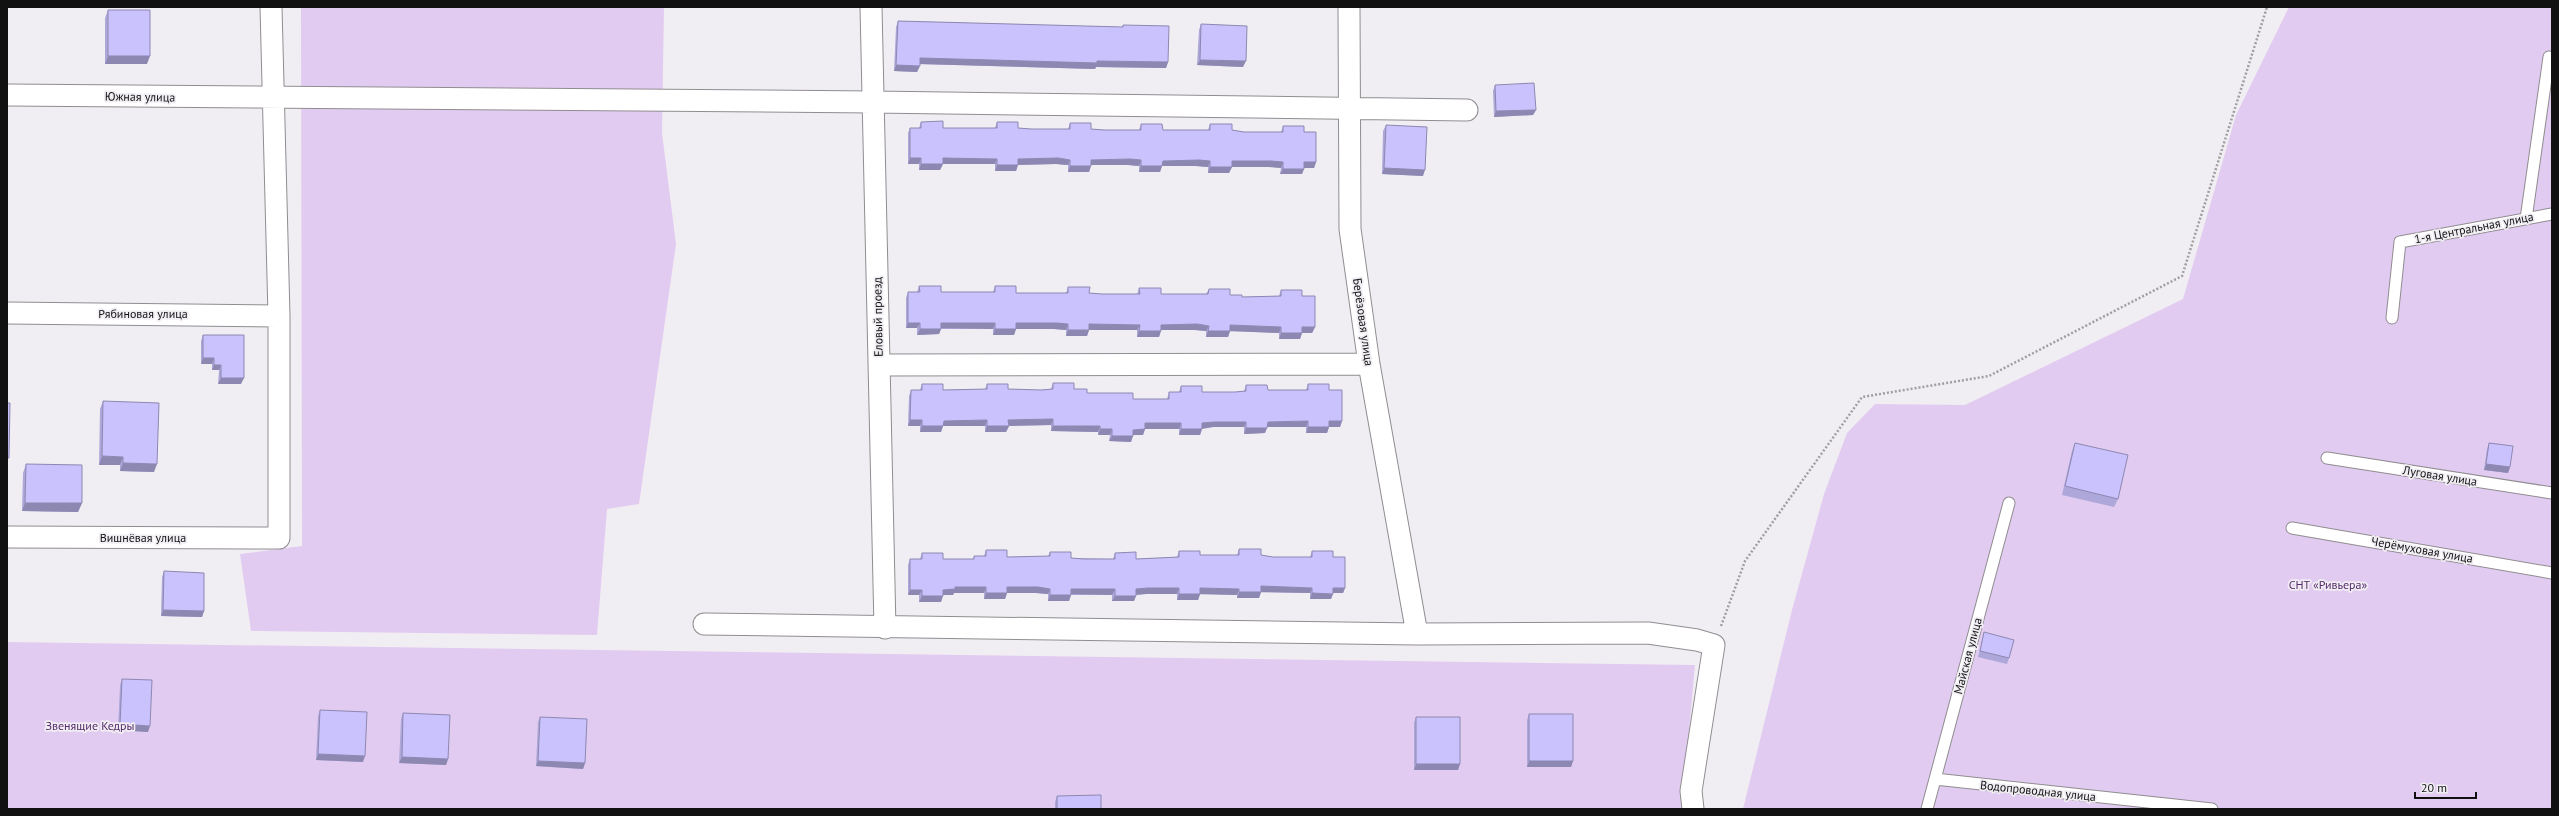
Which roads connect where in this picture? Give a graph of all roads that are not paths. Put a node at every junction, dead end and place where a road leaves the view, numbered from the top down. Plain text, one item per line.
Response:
1 (271, 7) edge
2 (871, 7) edge
3 (1349, 7) edge
4 (2549, 57) dead end
5 (7, 95) edge
6 (274, 98) junction
7 (873, 102) junction
8 (1349, 109) junction
9 (1467, 110) dead end
10 (2552, 214) edge
11 (2526, 219) junction
12 (7, 314) edge
13 (279, 316) junction
14 (2392, 318) dead end
15 (1369, 364) junction
16 (879, 365) junction
17 (2327, 458) dead end
18 (2552, 493) edge
19 (2010, 504) dead end
20 (2292, 528) dead end
21 (7, 537) edge
22 (2552, 573) edge
23 (704, 624) dead end
24 (885, 628) junction
25 (1416, 634) junction
26 (1935, 779) junction
27 (1693, 809) edge
28 (1927, 809) edge
29 (2212, 809) edge

1 - 6 street
2 - 7 street, Еловый проезд
3 - 8 street, Берёзовая улица
4 - 11 lane
5 - 6 street, Южная улица
6 - 7 street, Южная улица
6 - 13 street
7 - 8 street, Южная улица
7 - 16 street, Еловый проезд
8 - 9 street, Южная улица
8 - 15 street, Берёзовая улица
10 - 11 lane, 1-я Центральная улица
11 - 14 lane, 1-я Центральная улица
12 - 13 street, Рябиновая улица
13 - 21 street, Вишнёвая улица
15 - 16 street
15 - 25 street, Берёзовая улица
16 - 24 street, Еловый проезд
17 - 18 lane, Луговая улица
19 - 26 lane, Майская улица
20 - 22 lane, Черёмуховая улица
23 - 24 street
24 - 25 street
25 - 27 street
26 - 28 lane, Майская улица
26 - 29 lane, Водопроводная улица

